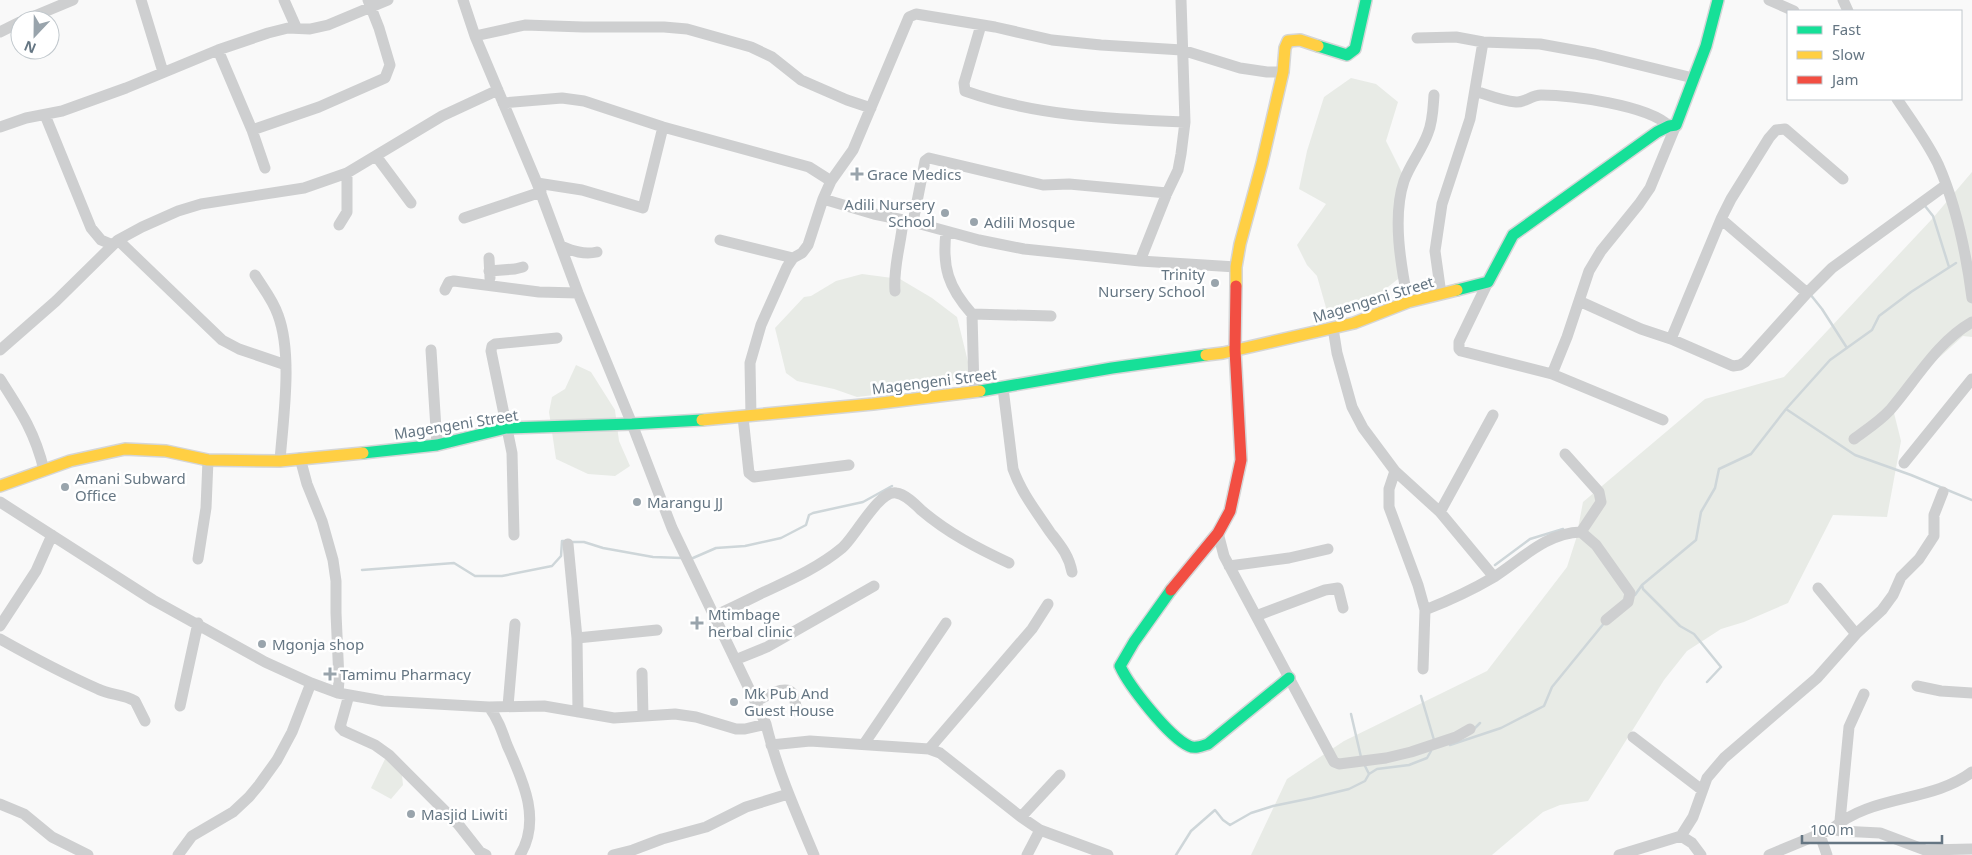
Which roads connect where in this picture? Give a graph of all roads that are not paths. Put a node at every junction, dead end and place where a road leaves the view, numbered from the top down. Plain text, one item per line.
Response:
1 (73, 0) edge
2 (141, 0) edge
3 (284, 0) edge
4 (388, 0) edge
5 (463, 0) edge
6 (1181, 0) edge
7 (1366, 0) edge
8 (1718, 0) edge
9 (1769, 0) edge
10 (370, 4) edge
11 (49, 10) edge
12 (1792, 10) edge
13 (981, 25) junction
14 (296, 27) junction
15 (475, 36) junction
16 (1418, 38) dead end
17 (1483, 42) junction
18 (218, 50) junction
19 (1182, 50) junction
20 (163, 72) junction
21 (1283, 72) junction
22 (1693, 78) junction
23 (498, 90) junction
24 (1475, 91) junction
25 (1434, 95) dead end
26 (1898, 100) edge
27 (503, 103) junction
28 (870, 108) junction
29 (45, 115) junction
30 (1185, 122) junction
31 (1672, 125) junction
32 (0, 127) edge
33 (663, 127) junction
34 (252, 130) junction
35 (376, 156) junction
36 (265, 168) dead end
37 (347, 173) junction
38 (1843, 179) dead end
39 (831, 181) junction
40 (1946, 185) junction
41 (539, 188) junction
42 (1167, 193) junction
43 (823, 199) junction
44 (411, 204) dead end
45 (464, 218) dead end
46 (1720, 219) junction
47 (908, 221) junction
48 (339, 225) dead end
49 (946, 232) junction
50 (720, 240) dead end
51 (115, 243) junction
52 (560, 246) junction
53 (596, 252) dead end
54 (489, 258) dead end
55 (793, 258) junction
56 (1140, 261) junction
57 (523, 267) dead end
58 (1236, 267) junction
59 (489, 271) junction
60 (255, 275) dead end
61 (1488, 282) junction
62 (491, 285) junction
63 (445, 290) dead end
64 (895, 291) dead end
65 (578, 293) junction
66 (1806, 293) junction
67 (1442, 294) junction
68 (1972, 298) edge
69 (1579, 301) junction
70 (1408, 302) junction
71 (972, 314) junction
72 (1050, 316) dead end
73 (1972, 322) edge
74 (1333, 328) junction
75 (557, 338) dead end
76 (1671, 339) junction
77 (0, 350) edge
78 (431, 350) dead end
79 (1235, 350) junction
80 (286, 365) junction
81 (1552, 374) junction
82 (0, 378) edge
83 (1972, 378) edge
84 (1003, 388) junction
85 (974, 390) junction
86 (1493, 415) dead end
87 (747, 417) junction
88 (1663, 420) dead end
89 (632, 424) junction
90 (506, 428) junction
91 (1854, 439) dead end
92 (437, 445) junction
93 (1566, 454) dead end
94 (300, 458) junction
95 (208, 460) junction
96 (280, 461) junction
97 (1904, 463) dead end
98 (849, 466) dead end
99 (44, 470) junction
100 (1395, 471) junction
101 (0, 486) edge
102 (1944, 492) dead end
103 (0, 502) edge
104 (1440, 512) junction
105 (1581, 532) junction
106 (1218, 533) junction
107 (52, 535) junction
108 (514, 535) dead end
109 (568, 544) dead end
110 (1328, 549) dead end
111 (198, 560) dead end
112 (1009, 563) dead end
113 (1229, 566) junction
114 (1072, 572) dead end
115 (1494, 577) junction
116 (874, 586) dead end
117 (1818, 588) dead end
118 (1048, 604) dead end
119 (1343, 608) dead end
120 (1425, 610) junction
121 (714, 616) junction
122 (1256, 616) junction
123 (1606, 620) dead end
124 (198, 623) junction
125 (515, 624) dead end
126 (946, 624) dead end
127 (0, 626) edge
128 (657, 630) dead end
129 (1856, 634) junction
130 (577, 638) junction
131 (0, 639) edge
132 (735, 660) junction
133 (1423, 669) dead end
134 (642, 673) dead end
135 (1288, 678) junction
136 (311, 683) junction
137 (1917, 686) dead end
138 (1972, 693) edge
139 (343, 694) junction
140 (1864, 694) dead end
141 (755, 702) junction
142 (180, 706) dead end
143 (508, 706) junction
144 (489, 707) junction
145 (578, 712) junction
146 (797, 712) dead end
147 (643, 716) junction
148 (145, 720) dead end
149 (766, 724) junction
150 (1470, 729) dead end
151 (1633, 737) dead end
152 (864, 744) junction
153 (771, 745) junction
154 (929, 749) junction
155 (1972, 772) edge
156 (1060, 776) dead end
157 (1702, 790) junction
158 (788, 794) junction
159 (0, 804) edge
160 (1021, 817) junction
161 (1836, 825) junction
162 (1040, 830) junction
163 (1820, 835) junction
164 (1681, 836) junction
165 (1972, 849) edge
166 (1700, 854) edge
167 (88, 855) edge
168 (178, 855) edge
169 (486, 855) edge
170 (520, 855) edge
171 (613, 855) edge
172 (814, 855) edge
173 (1027, 855) edge
174 (1108, 855) edge
175 (1619, 855) edge
176 (1769, 855) edge
177 (1826, 855) edge

1 - 11 street
2 - 20 street
3 - 14 street
4 - 10 street
5 - 15 street
6 - 19 street
7 - 21 street
8 - 22 street
9 - 12 street
10 - 14 street
10 - 34 street
13 - 19 street
13 - 28 street
13 - 30 street
14 - 18 street
15 - 23 street
15 - 28 street
16 - 17 street
17 - 22 street
17 - 24 street
18 - 20 street
18 - 34 street
19 - 21 street
19 - 30 street
20 - 29 street
21 - 58 street
22 - 31 street
23 - 27 street
23 - 35 street
24 - 31 street
24 - 67 street
25 - 70 street
26 - 40 street
27 - 33 street
27 - 41 street
28 - 39 street
29 - 32 street
29 - 51 street
30 - 42 street
31 - 61 street
31 - 69 street
33 - 39 street
33 - 41 street
34 - 36 street
35 - 37 street
35 - 44 street
37 - 48 street
37 - 51 street
38 - 46 street
39 - 43 street
40 - 66 street
40 - 68 street
41 - 45 street
41 - 52 street
42 - 47 street
42 - 56 street
43 - 47 street
43 - 55 street
46 - 66 street
46 - 76 street
47 - 49 street
47 - 64 street
49 - 56 street
49 - 71 street
50 - 55 street
51 - 77 street
51 - 80 street
52 - 53 street
52 - 65 street
54 - 59 street
55 - 87 street
56 - 58 street
57 - 59 street
58 - 79 street
59 - 62 street
60 - 80 street
61 - 67 street, Magengeni Street
61 - 81 street
62 - 63 street
62 - 65 street
65 - 89 street
66 - 76 street
67 - 70 street, Magengeni Street
69 - 76 street
69 - 81 street
70 - 74 street, Magengeni Street
71 - 72 street
71 - 85 street
73 - 91 street
74 - 79 street, Magengeni Street
74 - 100 street
75 - 90 street
78 - 92 street
79 - 84 street, Magengeni Street
79 - 106 street
80 - 96 street
81 - 88 street
82 - 99 street
83 - 97 street
84 - 85 street, Magengeni Street
84 - 114 street
85 - 87 street, Magengeni Street
86 - 104 street
87 - 89 street, Magengeni Street
87 - 98 street
89 - 90 street, Magengeni Street
89 - 121 street
90 - 92 street, Magengeni Street
90 - 108 street
92 - 94 street, Magengeni Street
93 - 105 street
94 - 96 street, Magengeni Street
94 - 139 street
95 - 96 street, Magengeni Street
95 - 99 street, Magengeni Street
95 - 111 street
99 - 101 street, Magengeni Street
100 - 104 street
100 - 120 street
102 - 129 street
103 - 107 street
104 - 115 street
105 - 115 street
105 - 123 street
106 - 113 street
106 - 135 street
107 - 124 street
107 - 127 street
109 - 130 street
110 - 113 street
112 - 121 street
113 - 122 street
115 - 120 street
116 - 132 street
117 - 129 street
118 - 154 street
119 - 122 street
120 - 133 street
121 - 132 street
122 - 135 street
124 - 136 street
124 - 142 street
125 - 143 street
126 - 152 street
128 - 130 street
129 - 157 street
130 - 145 street
131 - 148 street
132 - 141 street
134 - 147 street
135 - 150 street
136 - 139 street
136 - 168 street
137 - 138 street
139 - 144 street
139 - 169 street
140 - 161 street
141 - 146 street
141 - 149 street
143 - 144 street
143 - 145 street
144 - 170 street
145 - 147 street
147 - 149 street
149 - 153 street
151 - 157 street
152 - 153 street
152 - 154 street
153 - 158 street
154 - 160 street
155 - 161 street
156 - 160 street
157 - 164 street
158 - 171 street
158 - 172 street
159 - 167 street
160 - 162 street
161 - 163 street
161 - 165 street
162 - 173 street
162 - 174 street
163 - 176 street
163 - 177 street
164 - 166 street
164 - 175 street

